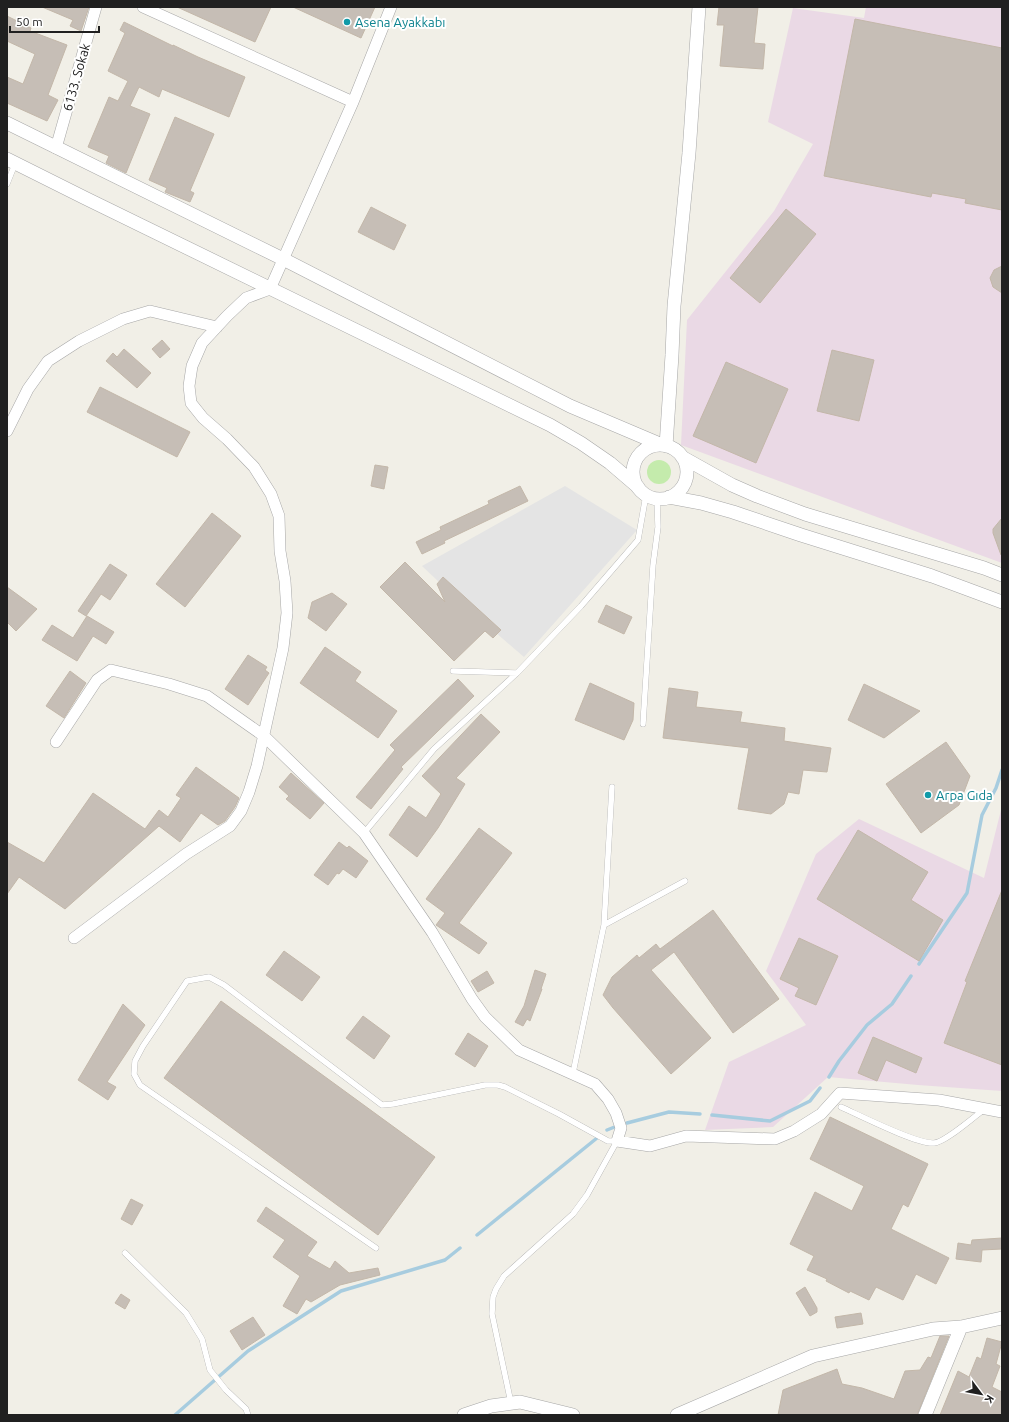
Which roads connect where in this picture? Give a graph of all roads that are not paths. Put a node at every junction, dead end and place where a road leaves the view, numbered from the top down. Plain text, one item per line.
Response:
1 (96, 7) edge
2 (143, 7) edge
3 (391, 7) edge
4 (698, 7) edge
5 (353, 102) junction
6 (7, 123) edge
7 (56, 148) junction
8 (11, 161) edge
9 (7, 184) edge
10 (284, 260) junction
11 (270, 289) junction
12 (217, 327) junction
13 (7, 431) edge
14 (664, 446) junction
15 (682, 457) junction
16 (652, 495) junction
17 (1002, 574) edge
18 (1002, 602) edge
19 (453, 671) dead end
20 (517, 673) junction
21 (643, 724) dead end
22 (264, 736) junction
23 (56, 742) dead end
24 (612, 787) dead end
25 (364, 833) junction
26 (685, 881) dead end
27 (604, 926) junction
28 (74, 938) dead end
29 (574, 1073) junction
30 (842, 1107) dead end
31 (985, 1108) junction
32 (1002, 1112) edge
33 (617, 1141) junction
34 (376, 1248) dead end
35 (126, 1253) dead end
36 (1002, 1318) edge
37 (961, 1327) junction
38 (511, 1403) junction
39 (248, 1415) edge
40 (464, 1415) edge
41 (573, 1415) edge
42 (677, 1415) edge
43 (925, 1415) edge

1 - 7 street, 6133. Sokak
2 - 5 street
3 - 5 street
4 - 14 street
5 - 10 street
6 - 7 street
7 - 10 street
8 - 9 lane
8 - 11 street
10 - 11 street
10 - 14 street
11 - 12 street
11 - 16 street
12 - 13 street
12 - 22 street
14 - 15 street
14 - 16 street
15 - 16 street
15 - 17 street
16 - 18 street
16 - 20 lane
16 - 21 lane
19 - 20 lane
20 - 25 lane
22 - 23 street
22 - 25 street
22 - 28 street
24 - 27 lane
25 - 29 street
26 - 27 lane
27 - 29 lane
29 - 33 street
30 - 31 lane
31 - 32 street
31 - 33 street
33 - 34 lane
33 - 38 lane
35 - 39 lane
36 - 37 street
37 - 42 street
37 - 43 street
38 - 40 street
38 - 41 street

